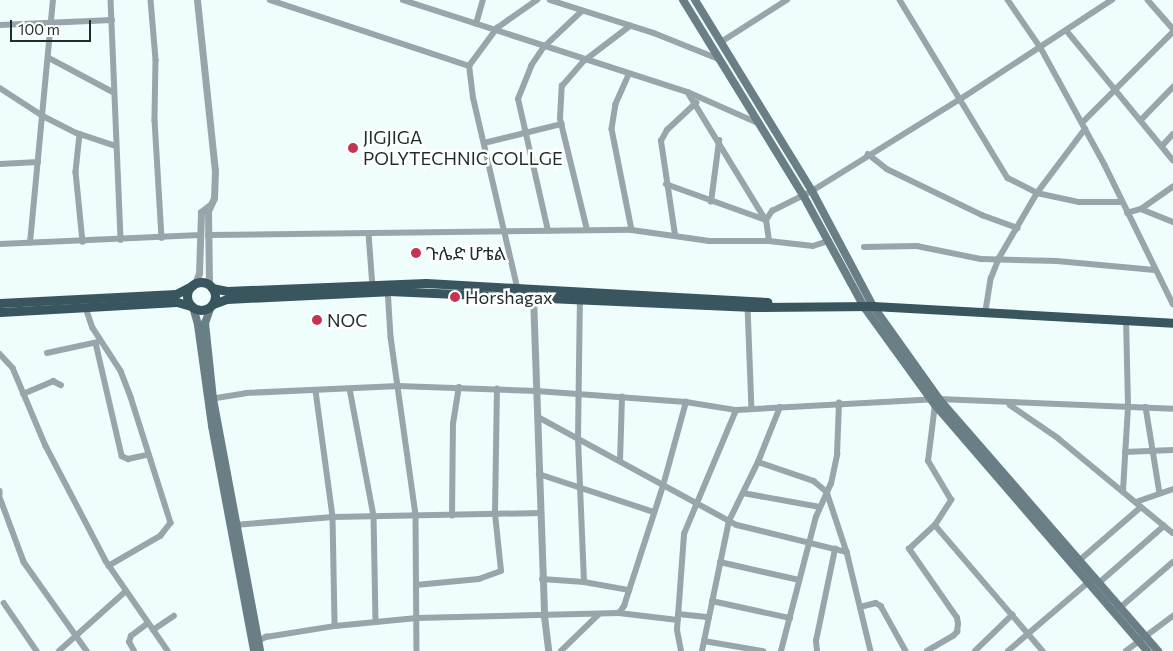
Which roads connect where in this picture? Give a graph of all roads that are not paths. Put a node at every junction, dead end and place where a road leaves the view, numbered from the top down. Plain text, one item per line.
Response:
1 (53, 0) edge
2 (111, 0) edge
3 (151, 0) edge
4 (197, 0) edge
5 (270, 0) edge
6 (402, 0) edge
7 (484, 0) edge
8 (537, 0) edge
9 (550, 0) edge
10 (683, 0) edge
11 (694, 0) edge
12 (786, 0) edge
13 (900, 0) edge
14 (1017, 0) edge
15 (1112, 0) edge
16 (1148, 0) edge
17 (1010, 3) edge
18 (582, 11) junction
19 (112, 20) junction
20 (52, 24) junction
21 (476, 24) junction
22 (0, 25) edge
23 (630, 26) junction
24 (496, 30) junction
25 (1173, 30) edge
26 (1067, 31) junction
27 (721, 42) junction
28 (544, 47) junction
29 (1041, 48) junction
30 (49, 58) junction
31 (719, 60) junction
32 (584, 61) junction
33 (469, 66) junction
34 (629, 75) junction
35 (0, 88) edge
36 (1173, 88) edge
37 (113, 92) junction
38 (688, 92) junction
39 (1114, 92) junction
40 (959, 100) junction
41 (696, 103) junction
42 (43, 116) junction
43 (1142, 119) junction
44 (758, 123) junction
45 (562, 124) junction
46 (1083, 126) junction
47 (525, 131) junction
48 (80, 134) junction
49 (1173, 134) edge
50 (719, 141) junction
51 (484, 144) junction
52 (116, 146) junction
53 (1162, 146) junction
54 (868, 154) junction
55 (1173, 160) edge
56 (38, 162) junction
57 (0, 164) edge
58 (666, 184) junction
59 (1173, 188) edge
60 (812, 191) junction
61 (1037, 193) junction
62 (803, 195) junction
63 (711, 202) junction
64 (1120, 202) junction
65 (1141, 208) junction
66 (1127, 213) junction
67 (766, 220) junction
68 (1173, 222) edge
69 (1018, 228) junction
70 (587, 230) junction
71 (632, 230) junction
72 (548, 231) junction
73 (505, 232) junction
74 (369, 234) junction
75 (204, 235) junction
76 (675, 235) junction
77 (162, 238) junction
78 (121, 240) junction
79 (769, 241) junction
80 (828, 241) junction
81 (83, 242) junction
82 (30, 243) junction
83 (0, 244) edge
84 (864, 247) dead end
85 (999, 258) junction
86 (1155, 270) junction
87 (193, 285) junction
88 (211, 286) junction
89 (388, 287) junction
90 (516, 287) junction
91 (373, 288) junction
92 (533, 296) junction
93 (580, 298) junction
94 (0, 303) edge
95 (1173, 304) edge
96 (212, 305) junction
97 (792, 305) junction
98 (192, 306) junction
99 (748, 306) junction
100 (868, 307) junction
101 (86, 308) junction
102 (0, 312) edge
103 (985, 314) junction
104 (1126, 321) junction
105 (1173, 323) edge
106 (98, 342) junction
107 (47, 353) dead end
108 (0, 354) edge
109 (61, 385) dead end
110 (398, 386) junction
111 (459, 387) junction
112 (350, 389) junction
113 (496, 389) junction
114 (316, 391) junction
115 (537, 391) junction
116 (23, 394) junction
117 (578, 394) junction
118 (622, 397) junction
119 (210, 399) junction
120 (935, 401) junction
121 (686, 402) junction
122 (839, 403) junction
123 (1008, 404) junction
124 (1128, 406) junction
125 (780, 407) junction
126 (1146, 407) junction
127 (752, 408) junction
128 (1173, 408) edge
129 (736, 410) junction
130 (538, 417) junction
131 (578, 437) junction
132 (1173, 450) edge
133 (1151, 451) junction
134 (1126, 452) junction
135 (147, 455) junction
136 (620, 461) junction
137 (758, 462) junction
138 (539, 474) junction
139 (662, 486) junction
140 (581, 487) junction
141 (1173, 489) edge
142 (0, 490) edge
143 (743, 492) junction
144 (827, 492) junction
145 (1124, 492) junction
146 (1160, 493) junction
147 (695, 502) junction
148 (1136, 502) junction
149 (0, 503) edge
150 (1141, 506) junction
151 (820, 507) junction
152 (654, 512) junction
153 (541, 513) junction
154 (416, 514) junction
155 (495, 514) junction
156 (374, 516) junction
157 (452, 516) junction
158 (333, 517) junction
159 (729, 521) junction
160 (234, 525) junction
161 (935, 525) junction
162 (1164, 526) junction
163 (1173, 533) edge
164 (809, 543) junction
165 (835, 549) junction
166 (847, 552) junction
167 (1081, 559) junction
168 (720, 562) junction
169 (1173, 562) edge
170 (109, 566) junction
171 (542, 579) junction
172 (800, 580) junction
173 (1090, 581) junction
174 (584, 582) junction
175 (1100, 582) junction
176 (416, 585) junction
177 (629, 590) junction
178 (125, 592) junction
179 (712, 601) junction
180 (4, 603) dead end
181 (1122, 606) junction
182 (860, 607) junction
183 (619, 613) junction
184 (598, 615) junction
185 (1012, 615) junction
186 (174, 616) dead end
187 (544, 616) junction
188 (1173, 616) edge
189 (678, 617) junction
190 (709, 617) junction
191 (417, 618) junction
192 (790, 618) junction
193 (376, 622) junction
194 (148, 623) junction
195 (335, 626) junction
196 (153, 630) junction
197 (1028, 632) junction
198 (76, 636) junction
199 (1147, 636) junction
200 (1138, 640) junction
201 (704, 641) junction
202 (257, 648) edge
203 (37, 651) edge
204 (59, 651) edge
205 (87, 651) edge
206 (134, 651) edge
207 (168, 651) edge
208 (417, 651) edge
209 (548, 651) edge
210 (561, 651) edge
211 (681, 651) edge
212 (702, 651) edge
213 (763, 651) edge
214 (781, 651) edge
215 (816, 651) edge
216 (871, 651) edge
217 (906, 651) edge
218 (927, 651) edge
219 (975, 651) edge
220 (1008, 651) edge
221 (1043, 651) edge
222 (1126, 651) edge
223 (1148, 651) edge
224 (1158, 651) edge

1 - 20 street
2 - 19 street
3 - 77 street
4 - 75 street
5 - 33 street
6 - 21 street
7 - 21 street
8 - 24 street
9 - 18 street
10 - 31 main road
11 - 27 main road
12 - 27 street
13 - 40 street
14 - 17 street
15 - 26 street
16 - 25 street
17 - 29 street
18 - 23 street
18 - 28 street
19 - 20 street
19 - 37 street
20 - 22 street
20 - 30 street
21 - 24 street
23 - 31 street
23 - 32 street
24 - 28 street
24 - 33 street
25 - 39 street
26 - 29 street
26 - 39 street
27 - 60 main road
28 - 32 street
28 - 47 street
29 - 40 street
29 - 46 street
30 - 37 street
30 - 42 street
31 - 44 main road
32 - 34 street
32 - 45 street
33 - 51 street
34 - 38 street
34 - 71 street
35 - 42 street
36 - 43 street
37 - 52 street
38 - 41 street
38 - 44 street
39 - 43 street
39 - 46 street
40 - 54 street
40 - 61 street
41 - 50 street
41 - 58 street
42 - 48 street
42 - 56 street
43 - 53 street
44 - 62 main road
45 - 47 street
45 - 70 street
46 - 61 street
46 - 64 street
47 - 51 street
47 - 72 street
48 - 52 street
48 - 81 street
49 - 53 street
50 - 63 street
50 - 67 street
51 - 73 street
52 - 78 street
53 - 55 street
54 - 60 street
54 - 69 street
56 - 57 street
56 - 82 street
58 - 63 street
58 - 76 street
59 - 65 street
60 - 62 street
60 - 100 main road
61 - 64 street
61 - 69 street
62 - 67 street
62 - 80 main road
63 - 67 street
64 - 66 street
65 - 66 street
65 - 68 street
66 - 86 street
67 - 79 street
69 - 85 street
70 - 71 street
70 - 72 street
71 - 76 street
72 - 73 street
73 - 74 street
73 - 90 street
74 - 75 street
74 - 91 street
75 - 77 street
75 - 87 street
75 - 88 street
76 - 79 street
77 - 78 street
78 - 81 street
79 - 80 street
80 - 100 main road
81 - 82 street
82 - 83 street
84 - 85 street
85 - 86 street
85 - 103 street
86 - 95 street
87 - 88 highway
87 - 94 highway
87 - 98 highway
88 - 91 highway
88 - 96 highway
89 - 90 highway
89 - 91 highway
89 - 92 highway
89 - 110 street
90 - 97 highway
91 - 96 highway
92 - 93 highway
92 - 115 street
93 - 99 highway
93 - 117 street
96 - 98 highway
96 - 119 main road
97 - 99 highway
97 - 100 highway
98 - 101 highway
98 - 119 main road
99 - 127 street
100 - 103 highway
100 - 120 main road
101 - 102 highway
101 - 106 street
103 - 104 highway
104 - 105 highway
104 - 124 street
106 - 107 street
106 - 135 street
106 - 135 street
108 - 116 street
109 - 116 street
110 - 111 street
110 - 112 street
110 - 154 street
111 - 113 street
111 - 157 street
112 - 114 street
112 - 156 street
113 - 115 street
113 - 155 street
114 - 119 street
114 - 158 street
115 - 117 street
115 - 130 street
116 - 170 street
117 - 118 street
117 - 131 street
118 - 121 street
118 - 136 street
119 - 160 main road
120 - 122 street
120 - 123 street
120 - 161 street
120 - 167 main road
120 - 173 main road
121 - 129 street
121 - 139 street
122 - 125 street
122 - 144 street
123 - 124 street
123 - 145 street
124 - 126 street
124 - 134 street
125 - 127 street
125 - 137 street
126 - 128 street
126 - 133 street
127 - 129 street
129 - 147 street
130 - 131 street
130 - 138 street
131 - 136 street
131 - 140 street
132 - 133 street
133 - 134 street
133 - 146 street
134 - 145 street
135 - 170 street
136 - 139 street
137 - 143 street
137 - 144 street
138 - 140 street
138 - 153 street
139 - 147 street
139 - 152 street
140 - 152 street
140 - 174 street
141 - 146 street
142 - 149 street
143 - 151 street
143 - 159 street
144 - 151 street
144 - 166 street
145 - 148 street
146 - 148 street
147 - 159 street
147 - 189 street
148 - 150 street
149 - 198 street
150 - 162 street
150 - 167 street
151 - 164 street
152 - 177 street
153 - 155 street
153 - 171 street
154 - 156 street
154 - 157 street
154 - 176 street
155 - 157 street
155 - 176 street
156 - 158 street
156 - 193 street
158 - 160 street
158 - 195 street
159 - 164 street
159 - 168 street
160 - 202 main road
161 - 185 street
161 - 218 street
162 - 163 street
162 - 175 street
164 - 165 street
164 - 172 street
165 - 166 street
165 - 215 street
166 - 182 street
167 - 175 main road
168 - 172 street
168 - 179 street
169 - 181 street
170 - 178 street
171 - 174 street
171 - 187 street
172 - 192 street
173 - 197 street
173 - 200 main road
174 - 177 street
175 - 181 main road
176 - 191 street
177 - 183 street
178 - 194 street
178 - 198 street
179 - 190 street
179 - 192 street
180 - 203 street
181 - 199 main road
182 - 216 street
182 - 217 street
183 - 184 street
183 - 189 street
184 - 187 street
184 - 210 street
185 - 197 street
185 - 219 street
186 - 196 street
187 - 191 street
187 - 209 street
188 - 199 street
189 - 190 street
189 - 211 street
190 - 201 street
191 - 193 street
191 - 208 street
192 - 214 street
193 - 195 street
194 - 196 street
194 - 206 street
195 - 202 street
196 - 207 street
197 - 220 street
197 - 221 street
198 - 204 street
198 - 205 street
199 - 200 street
199 - 224 main road
200 - 222 street
200 - 223 main road
201 - 212 street
201 - 213 street

